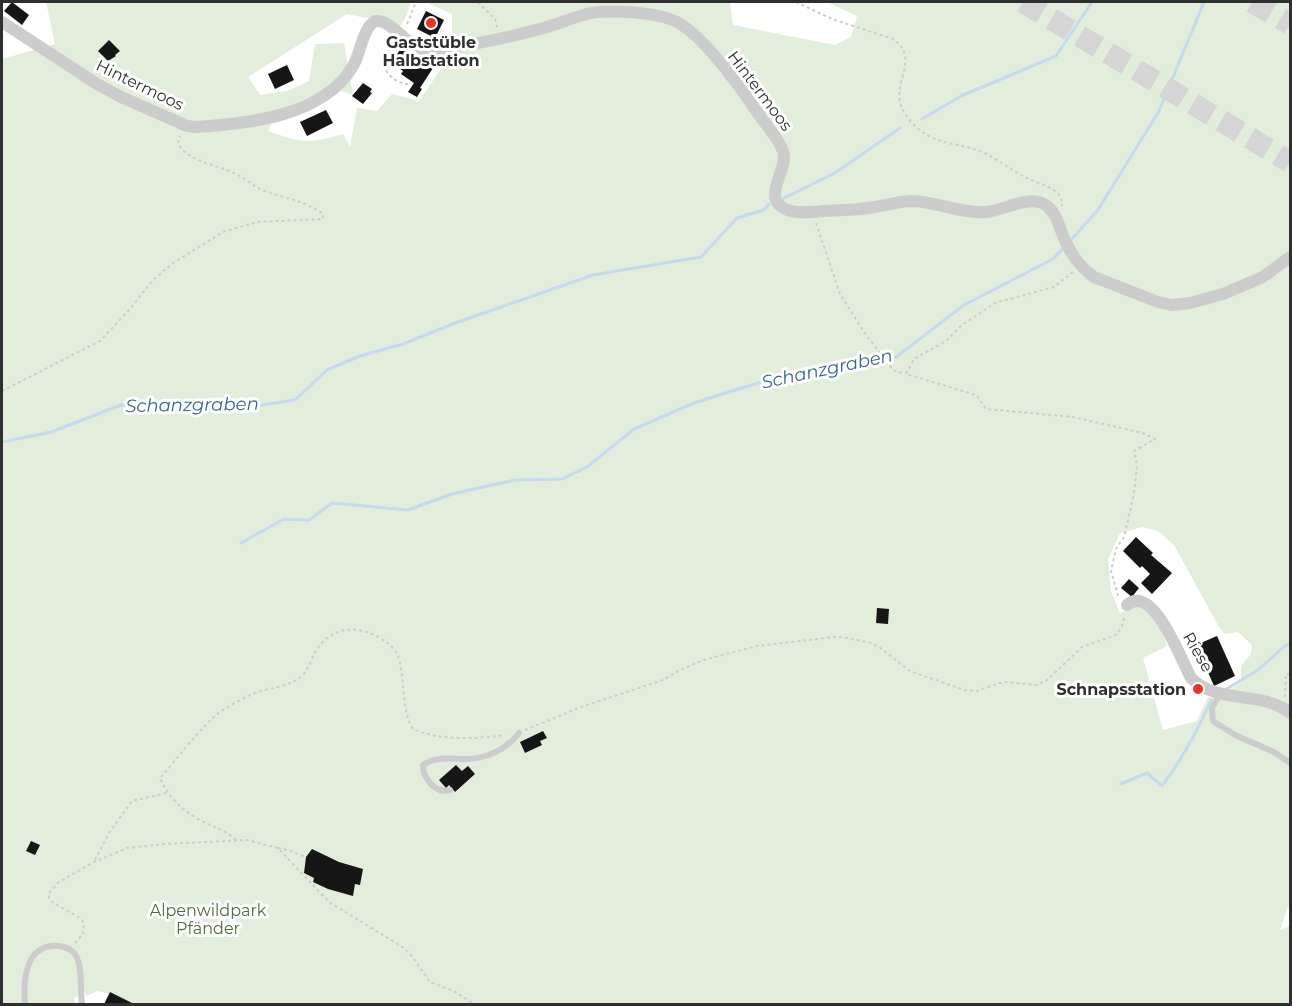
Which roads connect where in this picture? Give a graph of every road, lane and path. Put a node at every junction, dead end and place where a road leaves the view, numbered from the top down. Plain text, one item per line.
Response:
1 (478, 2) edge
2 (796, 2) edge
3 (2, 22) edge
4 (491, 41) junction
5 (187, 126) junction
6 (811, 212) junction
7 (1058, 222) junction
8 (1290, 257) edge
9 (1081, 265) junction
10 (906, 374) junction
11 (2, 391) edge
12 (1127, 605) junction
13 (1290, 674) edge
14 (1220, 694) junction
15 (1288, 711) edge
16 (519, 733) junction
17 (1290, 763) edge
18 (450, 790) dead end
19 (166, 793) junction
20 (236, 840) junction
21 (278, 848) junction
22 (306, 857) dead end
23 (94, 862) junction
24 (70, 949) junction
25 (25, 1005) edge
26 (82, 1005) edge
27 (474, 1005) edge

1 - 4 path
2 - 7 path
3 - 5 street, Hintermoos
4 - 5 street, Hintermoos
4 - 6 street, Hintermoos
5 - 11 path
6 - 7 street, Hintermoos
6 - 10 path
7 - 9 street, Hintermoos
8 - 9 street, Hintermoos
9 - 10 path
10 - 12 path
12 - 14 street, Riese
12 - 16 path
13 - 15 path
14 - 15 street, Riese
14 - 17 lane
16 - 18 lane
16 - 19 path
19 - 20 path
19 - 23 path
20 - 21 path
20 - 23 path
21 - 22 path
21 - 27 path
23 - 24 path
24 - 25 lane
24 - 26 lane

